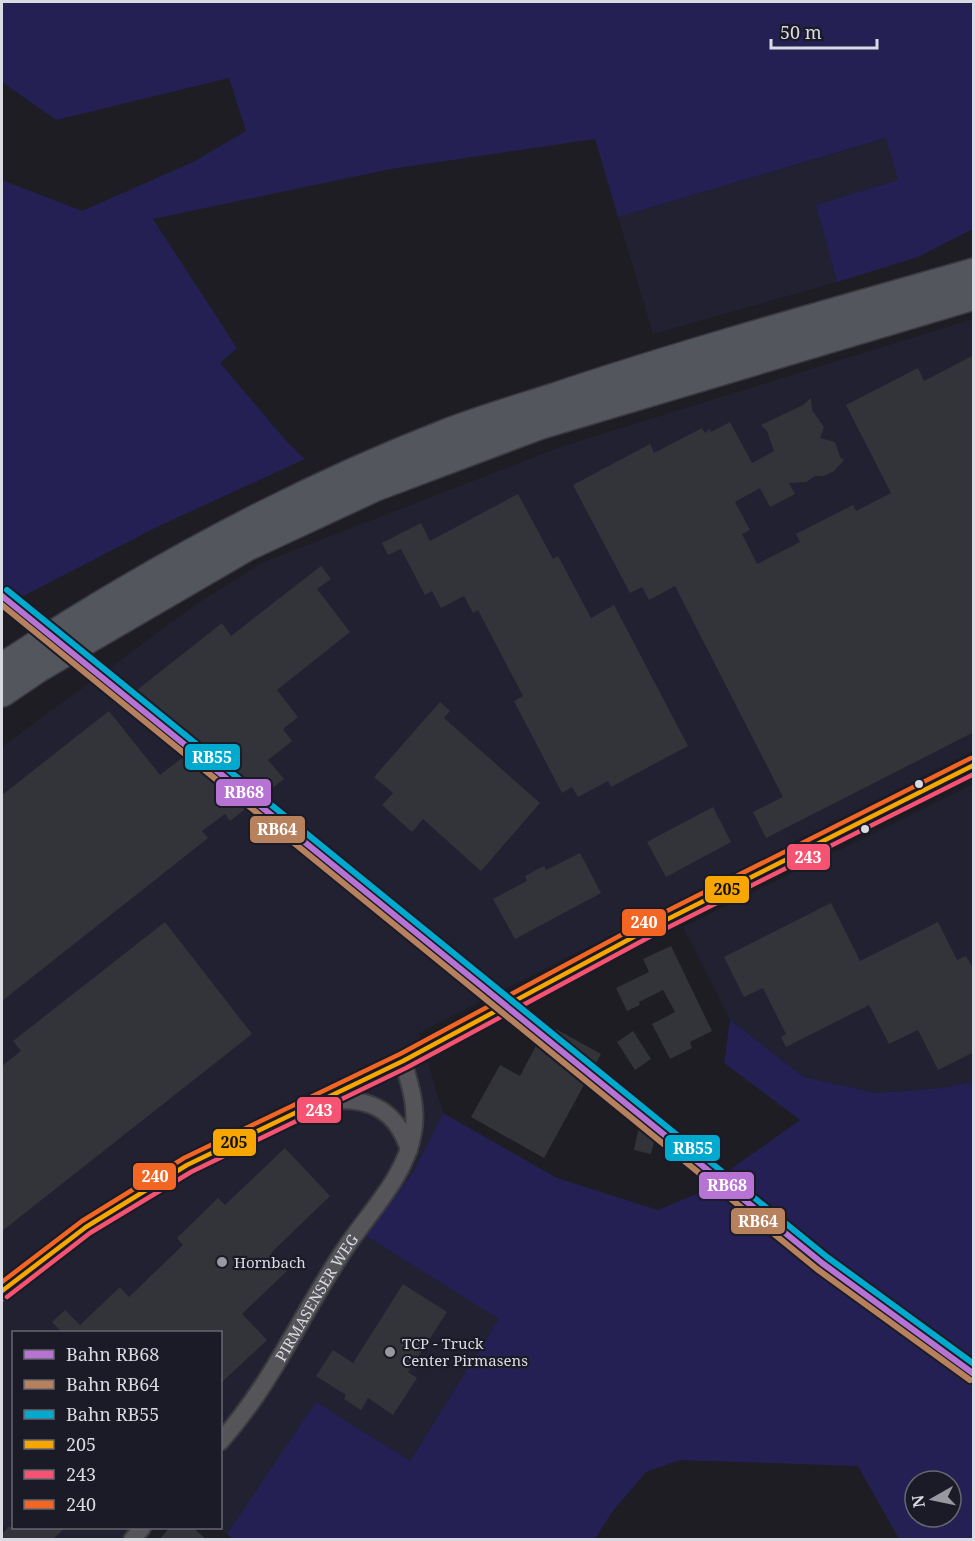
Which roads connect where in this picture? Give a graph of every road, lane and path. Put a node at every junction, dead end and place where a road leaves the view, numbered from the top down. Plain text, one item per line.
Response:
1 (974, 272) edge
2 (974, 296) edge
3 (2, 667) edge
4 (2, 693) edge
5 (974, 765) edge
6 (403, 1061) junction
7 (323, 1101) junction
8 (409, 1150) junction
9 (2, 1291) edge
10 (222, 1439) edge

1 - 3 highway
2 - 4 highway
5 - 6 street
6 - 7 street
6 - 8 street, PIRMASENSER WEG
7 - 8 street
7 - 9 street
8 - 10 street, PIRMASENSER WEG

